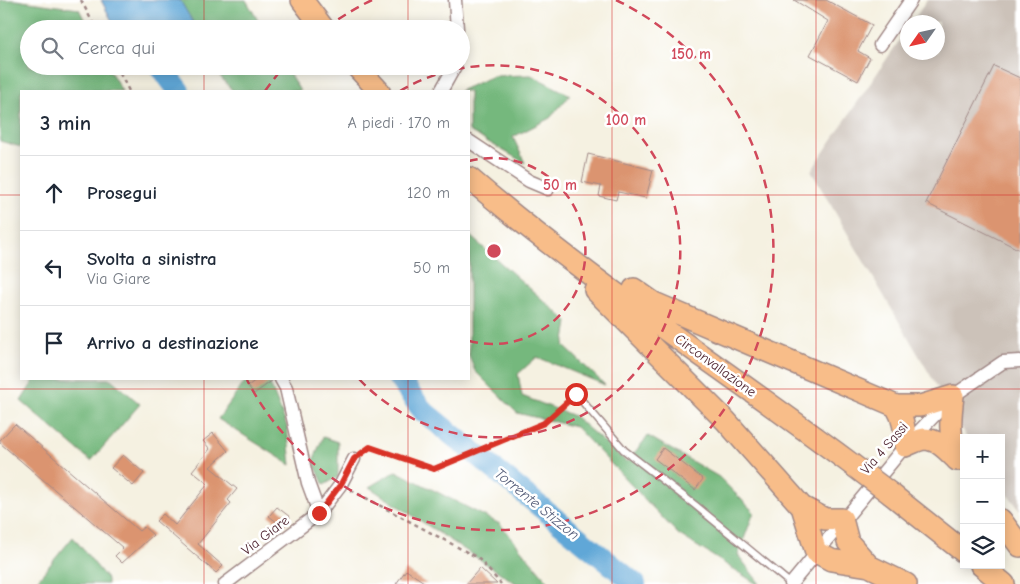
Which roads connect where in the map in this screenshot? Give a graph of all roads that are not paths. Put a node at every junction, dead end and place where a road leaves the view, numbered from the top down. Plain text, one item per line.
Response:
1 (302, 0) edge
2 (455, 0) edge
3 (910, 0) edge
4 (317, 20) edge
5 (456, 20) edge
6 (880, 45) dead end
7 (364, 75) edge
8 (451, 75) edge
9 (378, 90) edge
10 (442, 90) edge
11 (470, 142) edge
12 (470, 179) edge
13 (548, 189) dead end
14 (583, 268) junction
15 (1020, 361) edge
16 (282, 380) edge
17 (576, 394) road end
18 (953, 396) junction
19 (896, 406) junction
20 (904, 446) junction
21 (354, 459) road end
22 (960, 465) edge
23 (802, 507) junction
24 (319, 513) junction
25 (842, 519) junction
26 (1004, 524) edge
27 (1020, 546) edge
28 (960, 549) edge
29 (816, 552) junction
30 (869, 566) junction
31 (985, 569) edge
32 (225, 584) edge
33 (791, 584) edge
34 (906, 584) edge
35 (1004, 584) edge

1 - 4 highway
2 - 5 street
3 - 6 street
7 - 9 highway
8 - 10 street
11 - 13 street
12 - 14 highway, Circonvallazione
14 - 19 highway
14 - 23 highway
14 - 28 highway, Circonvallazione, bridge
15 - 18 street, Via 4 Sassi
16 - 24 street
17 - 33 lane
18 - 19 highway
18 - 20 street, Via 4 Sassi
18 - 22 highway
19 - 20 highway
20 - 22 highway
20 - 25 street, Via 4 Sassi
21 - 24 street, Via Giare
23 - 25 highway
23 - 29 highway
24 - 32 street, Via Giare
25 - 29 street, Via 4 Sassi
25 - 30 highway
26 - 27 highway
29 - 30 highway
29 - 33 street, Via 4 Sassi
30 - 34 highway
31 - 35 highway

